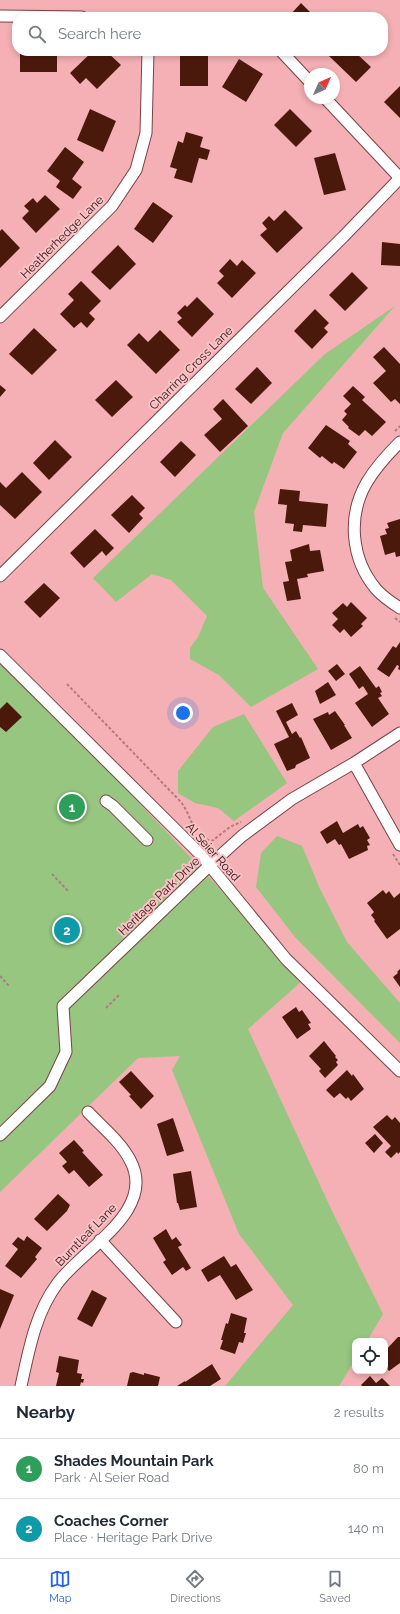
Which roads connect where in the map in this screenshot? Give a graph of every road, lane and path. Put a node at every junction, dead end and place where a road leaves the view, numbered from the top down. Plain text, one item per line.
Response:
1 (0, 16) edge
2 (12, 16) edge
3 (148, 56) edge
4 (286, 56) edge
5 (304, 76) edge
6 (331, 104) edge
7 (400, 178) edge
8 (0, 317) edge
9 (400, 442) edge
10 (0, 576) edge
11 (400, 608) edge
12 (0, 655) edge
13 (67, 684) dead end
14 (400, 733) edge
15 (354, 763) junction
16 (106, 801) dead end
17 (246, 820) dead end
18 (147, 840) dead end
19 (400, 845) edge
20 (210, 865) junction
21 (52, 874) dead end
22 (68, 892) dead end
23 (0, 976) edge
24 (9, 986) dead end
25 (119, 995) dead end
26 (106, 1008) dead end
27 (400, 1071) edge
28 (88, 1112) dead end
29 (0, 1135) edge
30 (100, 1240) junction
31 (176, 1322) dead end
32 (22, 1386) edge

1 - 2 street
3 - 8 street, Heatherhedge Lane
4 - 5 street
6 - 7 street
7 - 10 street, Charring Cross Lane
9 - 11 street
12 - 20 street, Al Seier Road
13 - 17 path
14 - 15 street, Heritage Park Drive
15 - 19 street
15 - 20 street, Heritage Park Drive
16 - 18 street
20 - 27 street, Al Seier Road
20 - 29 street, Heritage Park Drive
21 - 22 path
23 - 24 path
25 - 26 path
28 - 30 street, Burntleaf Lane
30 - 31 street
30 - 32 street, Burntleaf Lane

